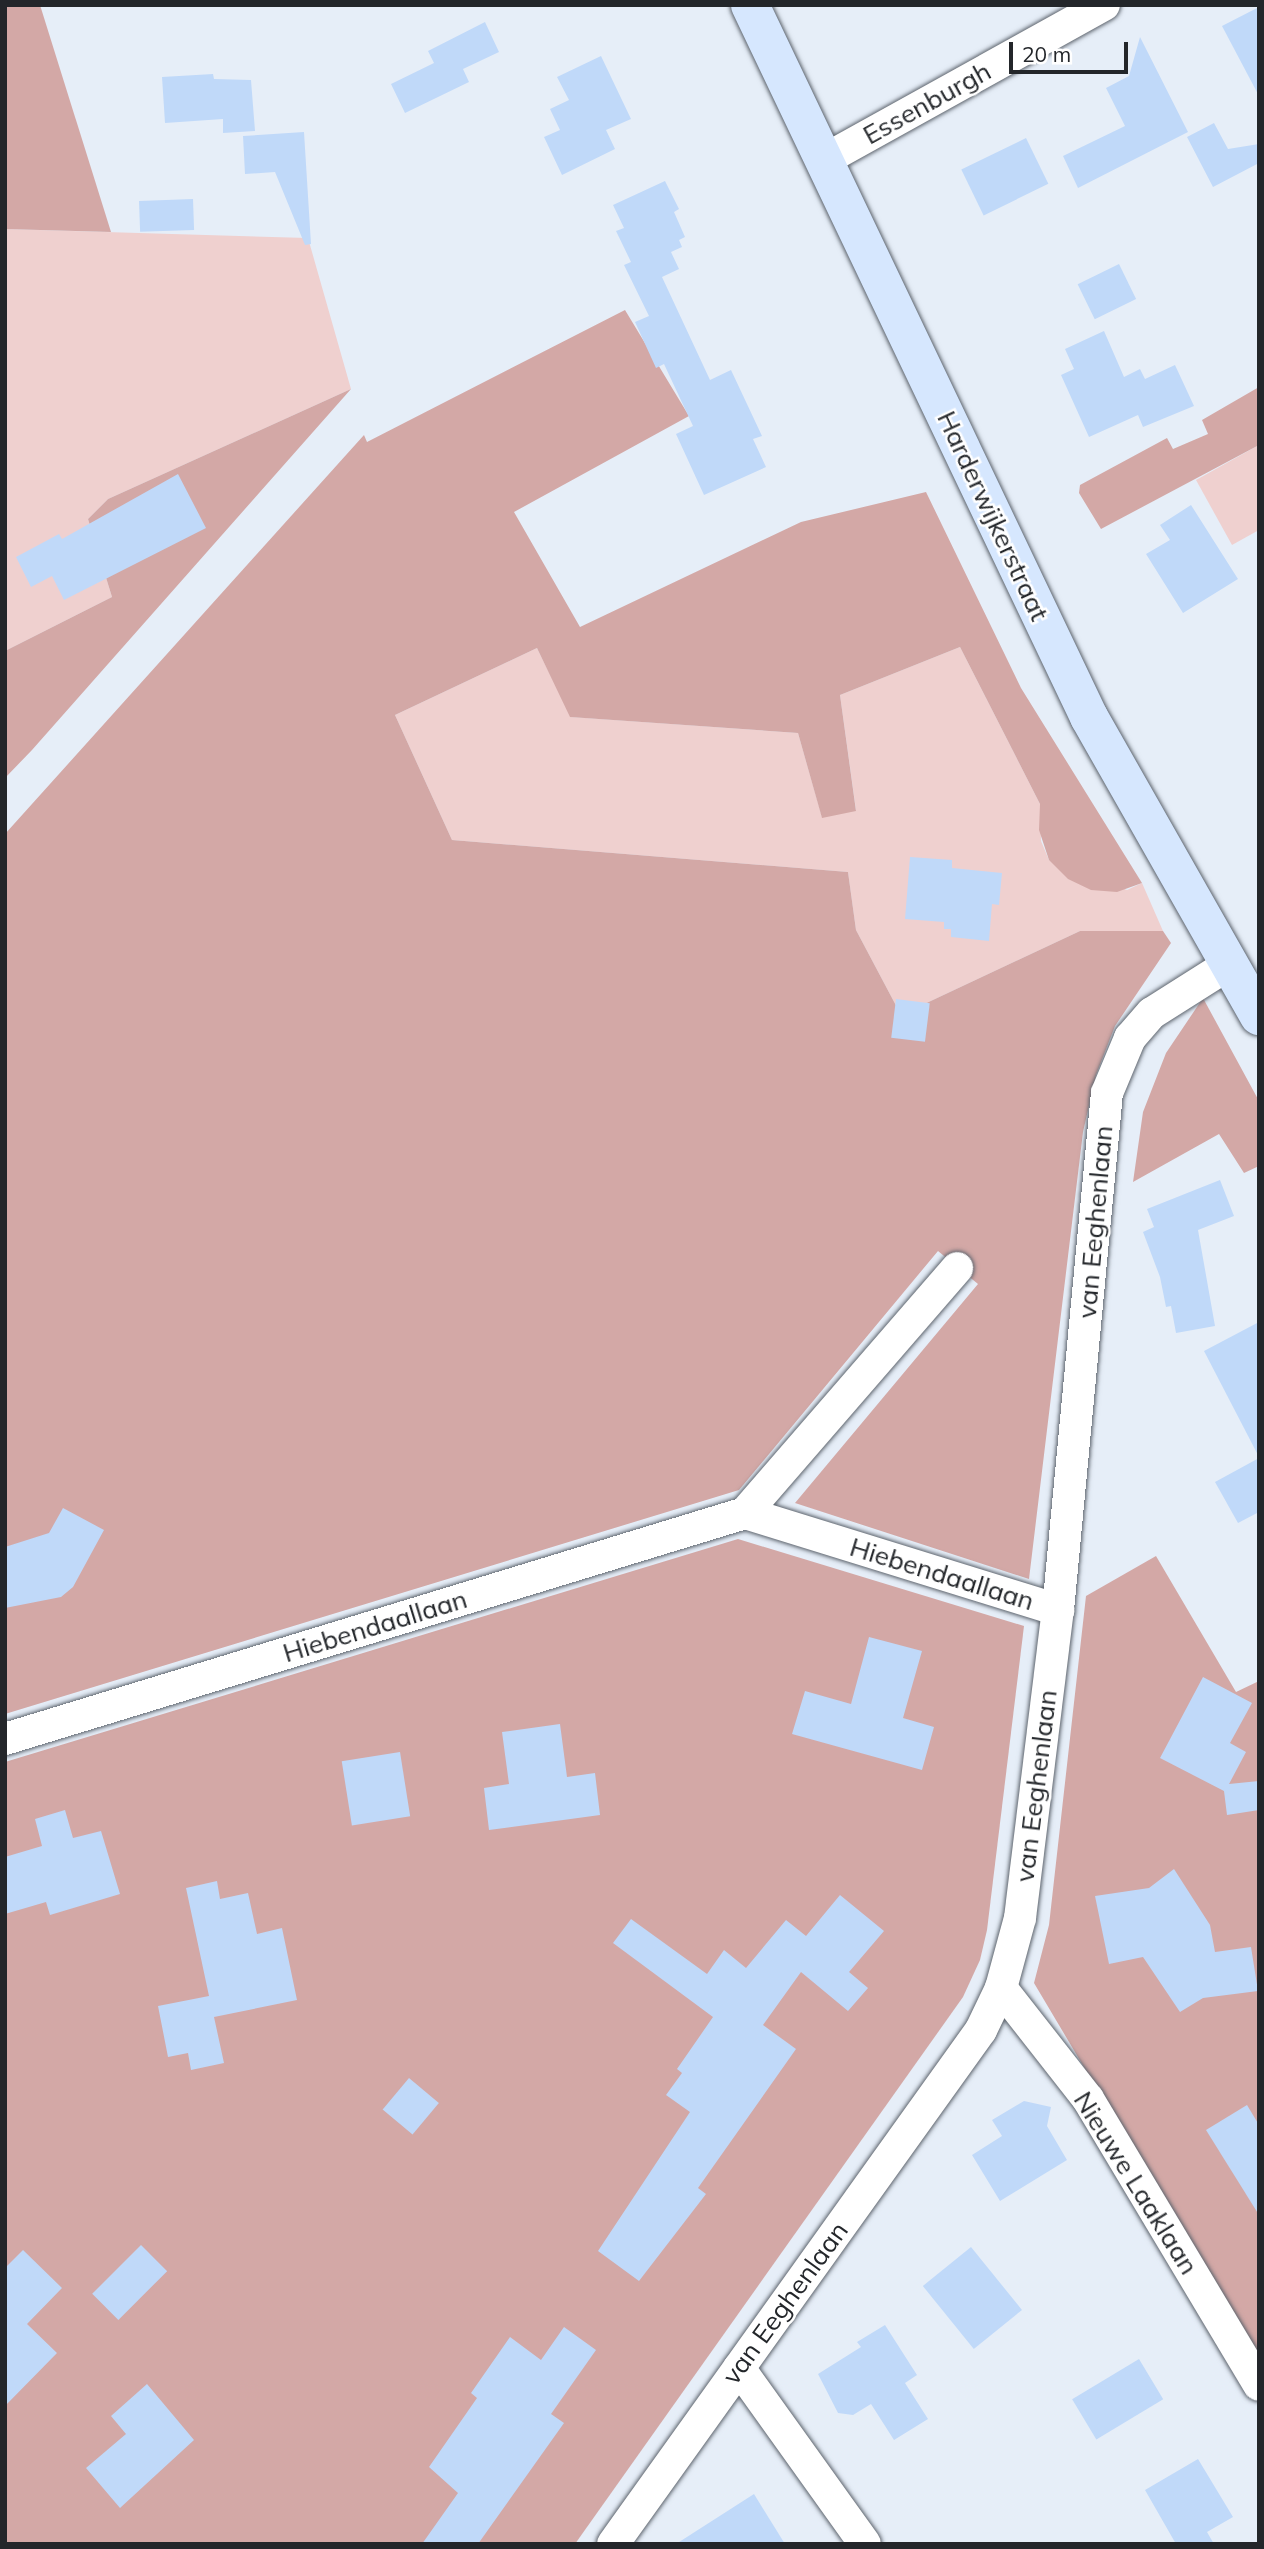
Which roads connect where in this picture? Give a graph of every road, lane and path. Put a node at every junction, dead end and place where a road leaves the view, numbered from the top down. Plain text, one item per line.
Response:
1 (750, 5) edge
2 (1104, 5) edge
3 (824, 160) junction
4 (1231, 962) junction
5 (1259, 1016) edge
6 (957, 1268) dead end
7 (745, 1513) junction
8 (1058, 1609) junction
9 (5, 1739) edge
10 (1001, 1989) junction
11 (739, 2368) junction
12 (1259, 2385) edge
13 (613, 2544) edge
14 (865, 2544) edge

1 - 3 main road, Harderwijkerstraat
2 - 3 street, Essenburgh
3 - 4 main road, Harderwijkerstraat
4 - 5 main road, Harderwijkerstraat
4 - 8 street, van Eeghenlaan
6 - 7 street
7 - 8 street, Hiebendaallaan
7 - 9 street, Hiebendaallaan
8 - 10 street, van Eeghenlaan
10 - 11 street, van Eeghenlaan
10 - 12 street, Nieuwe Laaklaan
11 - 13 street, van Eeghenlaan
11 - 14 street

